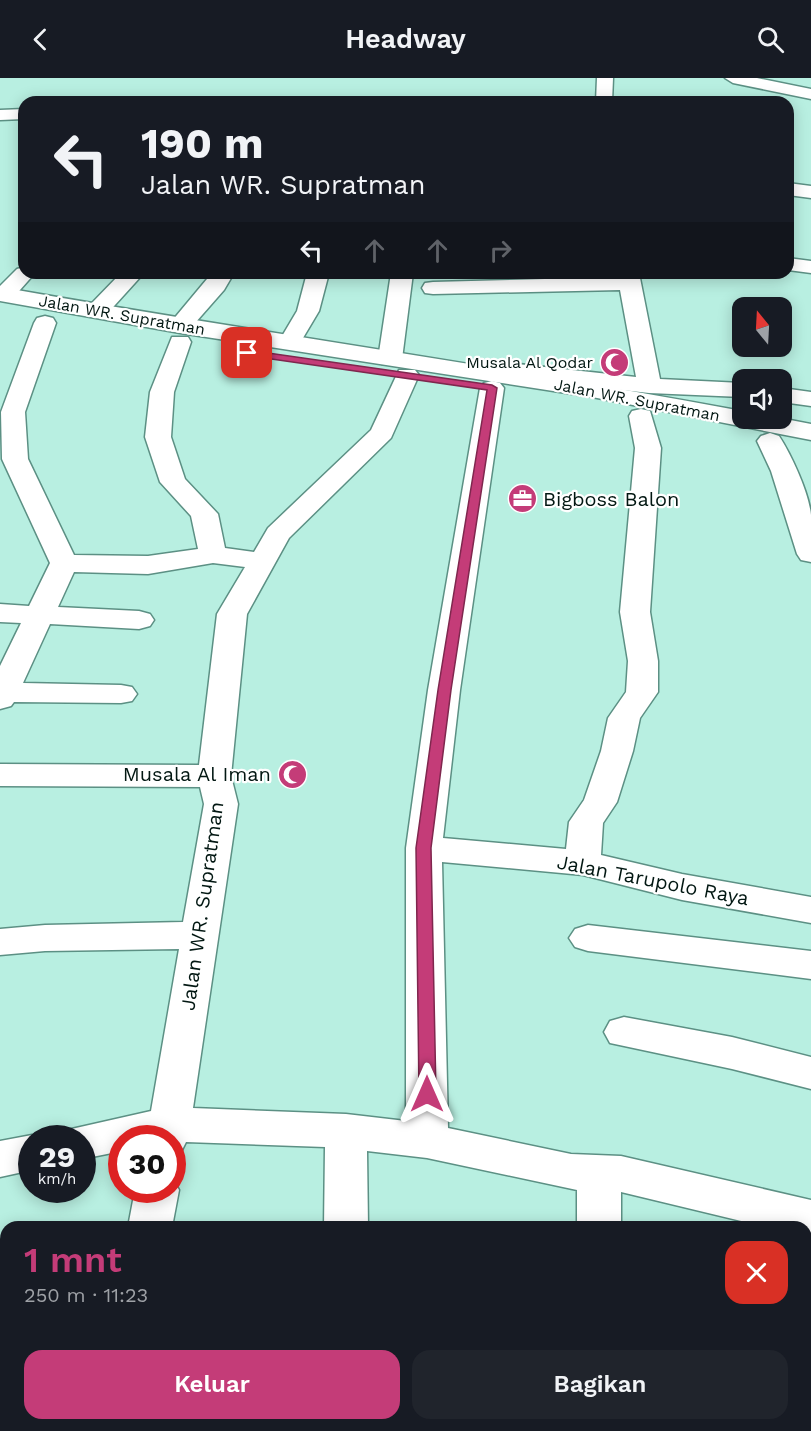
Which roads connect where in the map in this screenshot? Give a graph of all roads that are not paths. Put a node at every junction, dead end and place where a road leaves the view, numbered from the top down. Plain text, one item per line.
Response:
1 (605, 78) edge
2 (733, 78) edge
3 (811, 94) edge
4 (603, 96) edge
5 (18, 114) edge
6 (0, 115) edge
7 (794, 190) edge
8 (811, 192) edge
9 (794, 265) edge
10 (811, 267) edge
11 (19, 279) edge
12 (127, 279) edge
13 (220, 279) edge
14 (316, 279) edge
15 (402, 279) edge
16 (608, 279) edge
17 (628, 279) edge
18 (433, 288) dead end
19 (1, 301) edge
20 (97, 311) junction
21 (45, 323) junction
22 (180, 334) junction
23 (289, 343) junction
24 (399, 367) junction
25 (481, 379) junction
26 (649, 386) junction
27 (732, 390) edge
28 (792, 396) edge
29 (811, 399) edge
30 (641, 416) junction
31 (811, 432) edge
32 (770, 441) junction
33 (811, 450) edge
34 (785, 477) junction
35 (811, 483) edge
36 (811, 554) edge
37 (213, 555) junction
38 (262, 561) junction
39 (64, 563) junction
40 (0, 613) edge
41 (38, 615) junction
42 (139, 620) dead end
43 (1, 694) edge
44 (121, 694) dead end
45 (0, 774) edge
46 (214, 776) junction
47 (424, 848) junction
48 (583, 863) junction
49 (811, 910) edge
50 (201, 935) junction
51 (588, 938) dead end
52 (0, 942) edge
53 (811, 965) edge
54 (624, 1032) dead end
55 (811, 1073) edge
56 (169, 1125) edge
57 (186, 1131) edge
58 (346, 1131) junction
59 (427, 1141) junction
60 (18, 1155) edge
61 (0, 1159) edge
62 (599, 1174) junction
63 (155, 1203) edge
64 (811, 1219) edge
65 (151, 1221) edge
66 (346, 1221) edge
67 (599, 1221) edge

1 - 4 street
2 - 3 street
5 - 6 street
7 - 8 street
9 - 10 street
11 - 19 street
12 - 20 street
13 - 22 street
14 - 23 street
15 - 24 street
16 - 18 street
17 - 26 street
19 - 20 street, Jalan WR. Supratman
19 - 21 street, Jalan WR. Supratman
20 - 22 street, Jalan WR. Supratman
21 - 22 street, Jalan WR. Supratman
21 - 39 street, Jalan WR. Supratman
22 - 23 street, Jalan WR. Supratman
22 - 24 street, Jalan WR. Supratman
22 - 37 street, Jalan WR. Supratman
23 - 24 street, Jalan WR. Supratman
24 - 25 street, Jalan WR. Supratman
24 - 38 street, Jalan WR. Supratman
25 - 26 street
25 - 30 street, Jalan WR. Supratman
25 - 31 street, Jalan WR. Supratman
25 - 47 street
26 - 27 street
28 - 29 street
30 - 32 street, Jalan WR. Supratman
30 - 48 street
32 - 33 street, Jalan WR. Supratman
32 - 34 street
34 - 35 street
34 - 36 street
37 - 38 street
37 - 39 street
38 - 46 street, Jalan WR. Supratman
39 - 41 street
40 - 41 street
41 - 42 street
41 - 43 street
43 - 44 street
45 - 46 street
46 - 50 street, Jalan WR. Supratman
47 - 48 street, Jalan Tarupolo Raya
47 - 59 street
48 - 49 street, Jalan Tarupolo Raya
50 - 52 street
50 - 56 street, Jalan WR. Supratman
51 - 53 street
54 - 55 street
57 - 58 street
58 - 59 street
58 - 66 street
59 - 62 street
60 - 61 street
62 - 64 street
62 - 67 street
63 - 65 street

